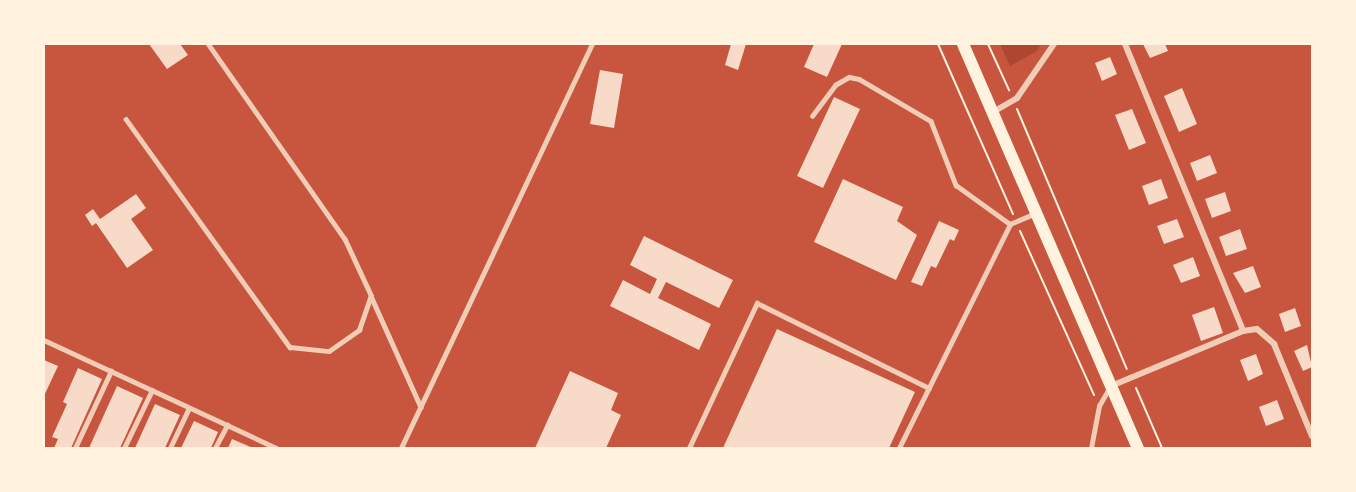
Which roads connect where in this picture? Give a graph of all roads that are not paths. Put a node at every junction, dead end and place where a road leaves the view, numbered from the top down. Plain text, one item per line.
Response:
1 (208, 44) edge
2 (592, 44) edge
3 (963, 44) edge
4 (1054, 44) edge
5 (1125, 44) edge
6 (993, 112) junction
7 (812, 116) dead end
8 (126, 119) dead end
9 (1036, 213) junction
10 (1010, 224) junction
11 (371, 296) junction
12 (1243, 331) junction
13 (44, 340) edge
14 (111, 371) junction
15 (1111, 386) junction
16 (929, 388) junction
17 (152, 390) junction
18 (421, 407) junction
19 (189, 408) junction
20 (226, 425) junction
21 (1312, 435) edge
22 (264, 446) edge
23 (75, 448) edge
24 (124, 448) edge
25 (170, 448) edge
26 (215, 448) edge
27 (277, 448) edge
28 (401, 448) edge
29 (689, 448) edge
30 (899, 448) edge
31 (1091, 448) edge
32 (1138, 448) edge

1 - 11 lane
2 - 18 lane
3 - 6 main road
4 - 6 street
5 - 12 street
6 - 9 main road
7 - 10 lane
8 - 11 lane
9 - 10 lane
9 - 15 main road
10 - 16 lane
11 - 18 lane
12 - 15 street
12 - 21 street
13 - 14 lane
14 - 17 lane
14 - 23 lane
15 - 31 lane
15 - 32 main road
16 - 29 lane
16 - 30 lane
17 - 19 lane
17 - 24 lane
18 - 28 lane
19 - 20 lane
19 - 25 lane
20 - 22 lane
20 - 26 lane
22 - 27 lane

